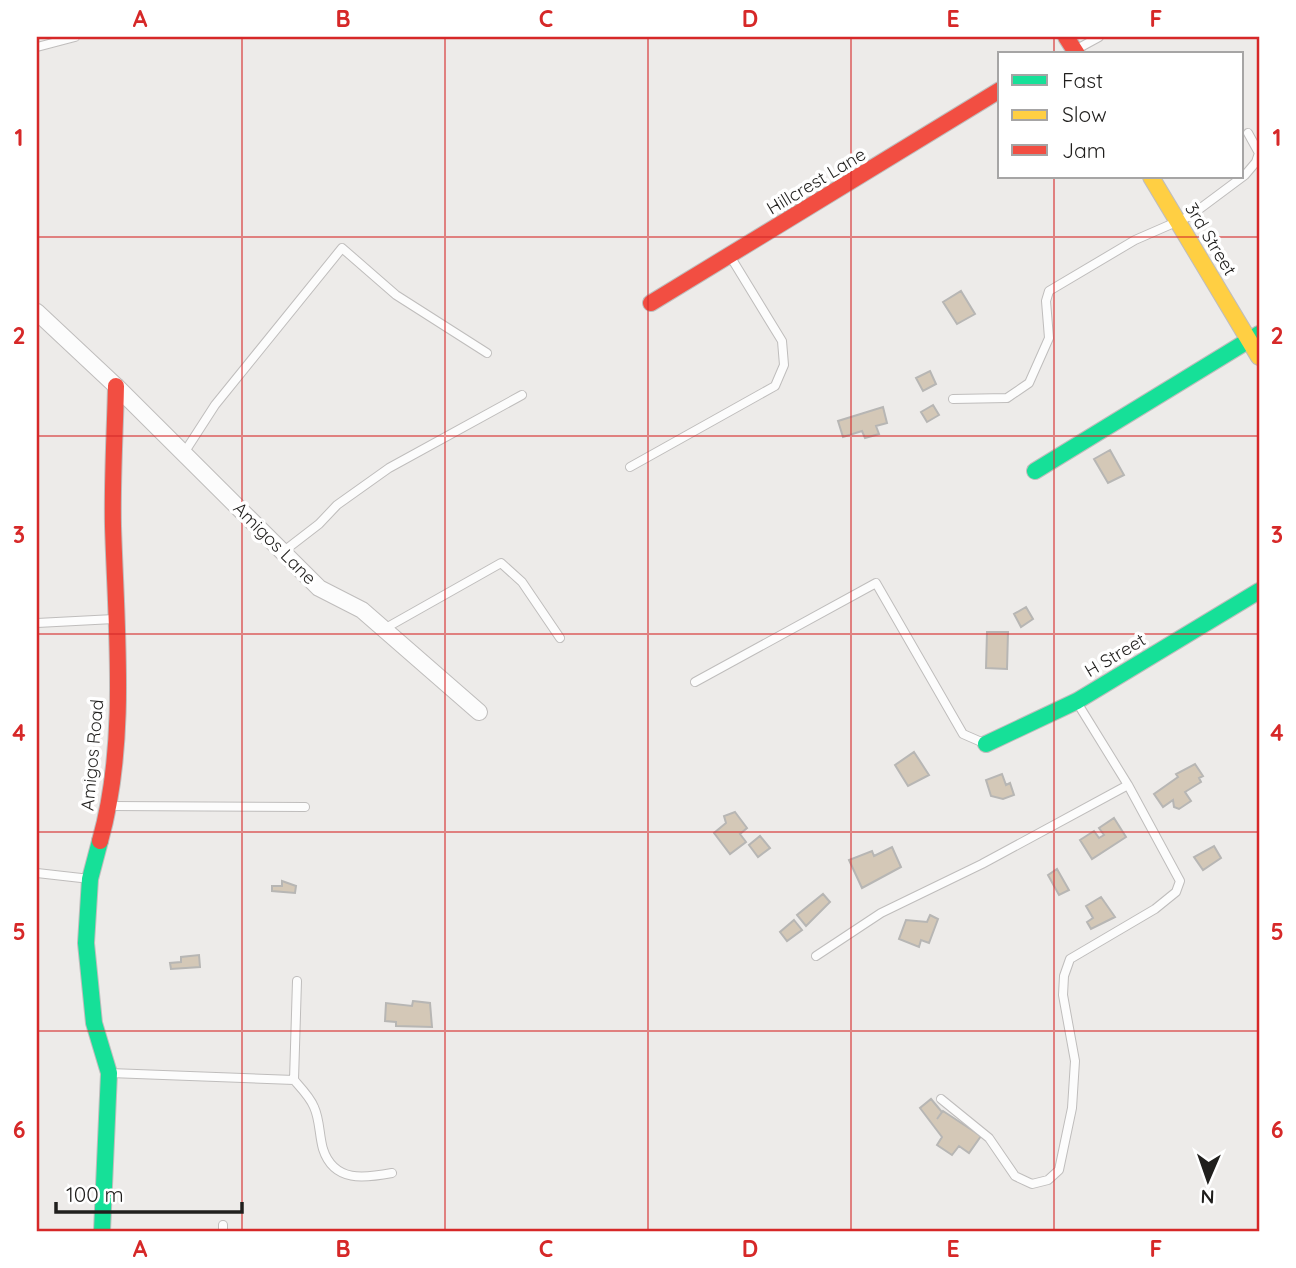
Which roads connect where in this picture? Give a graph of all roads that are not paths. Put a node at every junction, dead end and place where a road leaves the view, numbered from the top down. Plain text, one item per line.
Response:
1 (75, 37) edge
2 (1099, 37) edge
3 (43, 42) edge
4 (1070, 49) edge
5 (998, 91) edge
6 (1248, 133) dead end
7 (1244, 176) edge
8 (1152, 178) edge
9 (1241, 178) edge
10 (1177, 220) junction
11 (730, 256) junction
12 (652, 303) dead end
13 (37, 312) edge
14 (1254, 337) edge
15 (487, 353) dead end
16 (1259, 357) edge
17 (116, 386) junction
18 (522, 395) dead end
19 (953, 399) dead end
20 (184, 453) junction
21 (630, 467) dead end
22 (1035, 471) dead end
23 (284, 551) junction
24 (1259, 591) edge
25 (117, 619) junction
26 (37, 623) edge
27 (384, 629) junction
28 (560, 638) dead end
29 (695, 682) dead end
30 (1077, 701) junction
31 (480, 712) dead end
32 (986, 744) joint
33 (1128, 785) junction
34 (110, 806) junction
35 (306, 807) dead end
36 (37, 873) edge
37 (90, 879) junction
38 (816, 956) dead end
39 (297, 981) dead end
40 (109, 1073) junction
41 (294, 1080) junction
42 (941, 1099) dead end
43 (392, 1172) dead end
44 (102, 1231) edge

1 - 3 lane
2 - 4 lane
5 - 11 street, Hillcrest Lane
6 - 7 lane
8 - 10 street, 3rd Street
9 - 10 lane
10 - 14 street, 3rd Street
10 - 19 lane
11 - 12 street, Hillcrest Lane
11 - 21 lane
13 - 17 street
14 - 16 street, 3rd Street
14 - 22 street
15 - 20 lane
17 - 20 street, Amigos Lane
17 - 25 street, Amigos Road
18 - 23 lane
20 - 23 street, Amigos Lane
23 - 27 street, Amigos Lane
24 - 30 street, H Street
25 - 26 lane
25 - 34 street, Amigos Road
27 - 28 lane
27 - 31 street, Amigos Lane
29 - 32 lane
30 - 32 street, H Street
30 - 33 lane
33 - 38 lane
33 - 42 lane
34 - 35 lane
34 - 37 street, Amigos Road
36 - 37 lane
37 - 40 street, Amigos Road
39 - 41 lane
40 - 41 lane
40 - 44 street, Amigos Road
41 - 43 lane

